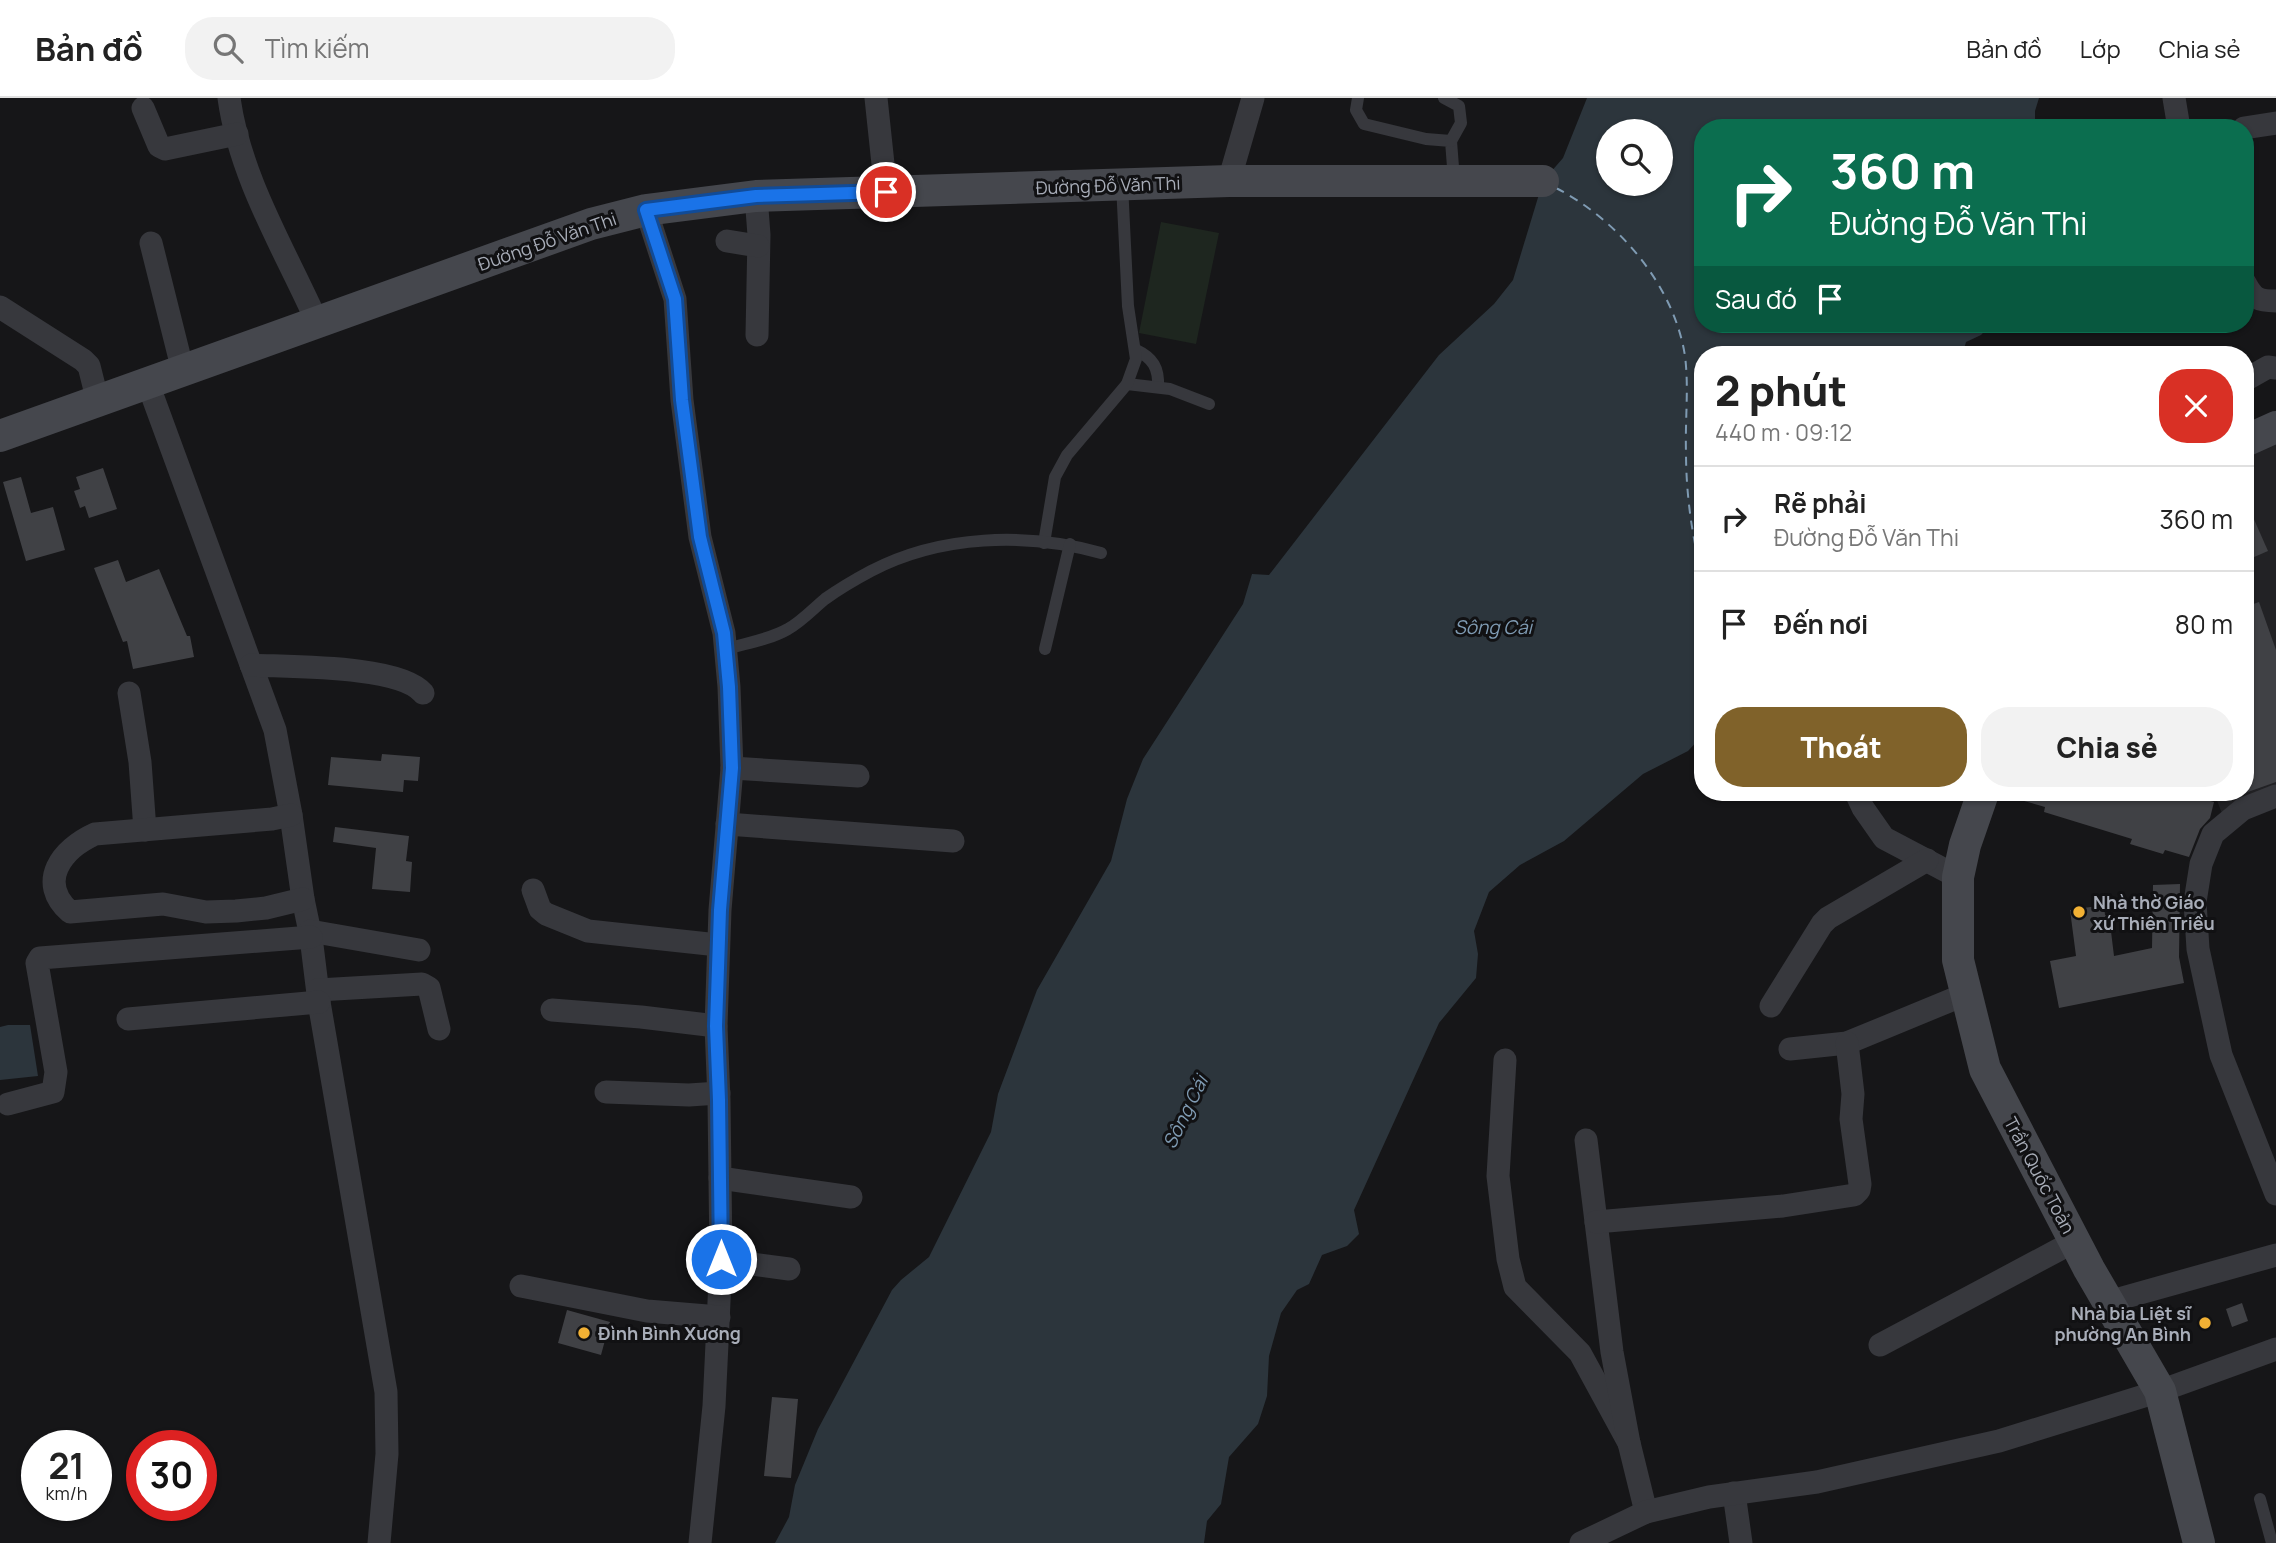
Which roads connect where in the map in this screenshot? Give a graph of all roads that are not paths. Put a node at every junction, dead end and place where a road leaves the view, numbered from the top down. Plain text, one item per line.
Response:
1 (229, 98) edge
2 (876, 98) edge
3 (1253, 98) edge
4 (1358, 98) edge
5 (1444, 98) edge
6 (2174, 98) edge
7 (143, 108) dead end
8 (2178, 119) edge
9 (2276, 123) edge
10 (2254, 126) edge
11 (237, 134) junction
12 (1451, 141) junction
13 (1454, 180) junction
14 (1229, 181) junction
15 (1543, 181) dead end
16 (1122, 184) junction
17 (886, 192) junction
18 (756, 196) junction
19 (646, 210) junction
20 (727, 242) dead end
21 (151, 243) dead end
22 (758, 246) junction
23 (2254, 297) edge
24 (2276, 301) edge
25 (0, 307) edge
26 (317, 323) junction
27 (757, 335) dead end
28 (1136, 350) junction
29 (2276, 368) edge
30 (183, 371) junction
31 (2254, 375) edge
32 (148, 384) junction
33 (1128, 384) junction
34 (1158, 387) junction
35 (98, 402) junction
36 (1209, 404) dead end
37 (2276, 427) edge
38 (0, 436) edge
39 (2254, 437) edge
40 (1044, 543) junction
41 (1070, 544) junction
42 (1101, 553) dead end
43 (726, 649) junction
44 (1045, 649) dead end
45 (251, 665) junction
46 (129, 693) dead end
47 (424, 693) dead end
48 (732, 768) junction
49 (858, 776) dead end
50 (2276, 796) edge
51 (1860, 801) edge
52 (1980, 801) edge
53 (291, 815) junction
54 (727, 824) junction
55 (145, 830) junction
56 (953, 841) dead end
57 (1927, 860) junction
58 (1958, 877) junction
59 (533, 890) dead end
60 (303, 900) junction
61 (311, 934) junction
62 (718, 945) junction
63 (419, 950) dead end
64 (1966, 994) junction
65 (318, 996) junction
66 (1771, 1006) dead end
67 (552, 1010) dead end
68 (128, 1019) dead end
69 (716, 1026) junction
70 (439, 1029) dead end
71 (1847, 1043) junction
72 (1790, 1049) dead end
73 (1505, 1060) dead end
74 (606, 1092) dead end
75 (719, 1093) junction
76 (8, 1104) dead end
77 (1586, 1140) dead end
78 (2270, 1157) edge
79 (720, 1178) junction
80 (2276, 1194) edge
81 (851, 1197) dead end
82 (1596, 1222) junction
83 (2075, 1241) junction
84 (2276, 1255) edge
85 (721, 1259) junction
86 (789, 1269) dead end
87 (522, 1286) dead end
88 (2108, 1301) junction
89 (719, 1317) junction
90 (1880, 1345) dead end
91 (2276, 1349) edge
92 (2160, 1391) junction
93 (1629, 1443) junction
94 (1734, 1493) junction
95 (2260, 1499) dead end
96 (1646, 1512) junction
97 (2273, 1538) edge
98 (1585, 1542) edge
99 (379, 1543) edge
100 (700, 1543) edge
101 (1741, 1543) edge
102 (2199, 1543) edge

1 - 11 street
2 - 17 street
3 - 14 street
4 - 12 lane
5 - 12 lane
6 - 8 street
7 - 11 street
9 - 10 street
11 - 26 street
12 - 13 lane
13 - 14 street, Đường Đỗ Văn Thi
13 - 15 street, Đường Đỗ Văn Thi
14 - 16 street, Đường Đỗ Văn Thi
16 - 17 street, Đường Đỗ Văn Thi
16 - 28 lane
17 - 18 street, Đường Đỗ Văn Thi
18 - 19 street, Đường Đỗ Văn Thi
18 - 22 street
19 - 26 street, Đường Đỗ Văn Thi
19 - 43 street
20 - 22 street
21 - 30 street
22 - 27 street
23 - 24 street
25 - 35 street
26 - 30 street, Đường Đỗ Văn Thi
28 - 33 lane
28 - 34 lane
29 - 31 street
30 - 32 street, Đường Đỗ Văn Thi
32 - 35 street, Đường Đỗ Văn Thi
32 - 45 street
33 - 34 lane
33 - 40 lane
34 - 36 lane
35 - 38 street, Đường Đỗ Văn Thi
37 - 39 street
40 - 41 lane
40 - 43 lane
41 - 42 lane
41 - 44 lane
43 - 48 street
45 - 47 street
45 - 53 street
46 - 55 street
48 - 49 street
48 - 54 street
50 - 78 street
51 - 57 street
52 - 58 street, Trần Quốc Toản
53 - 55 street
53 - 60 street
54 - 56 street
54 - 62 street
55 - 60 street
57 - 58 street
57 - 66 street
58 - 64 street, Trần Quốc Toản
59 - 62 street
60 - 61 street
61 - 63 street
61 - 65 street
61 - 76 street
62 - 69 street
64 - 71 street
64 - 83 street, Trần Quốc Toản
65 - 68 street
65 - 70 street
65 - 99 street
67 - 69 street
69 - 75 street
71 - 72 street
71 - 82 street
73 - 93 street
74 - 75 street
75 - 79 street
77 - 82 street
78 - 80 street
79 - 81 street
79 - 85 street
82 - 93 street
83 - 88 street, Trần Quốc Toản
83 - 90 street
84 - 88 street
85 - 86 street
85 - 89 street
87 - 89 street
88 - 92 street, Trần Quốc Toản
89 - 100 street
91 - 92 street
92 - 94 street
92 - 102 street, Trần Quốc Toản
93 - 96 street
94 - 96 street
94 - 101 street
95 - 97 lane
96 - 98 street

